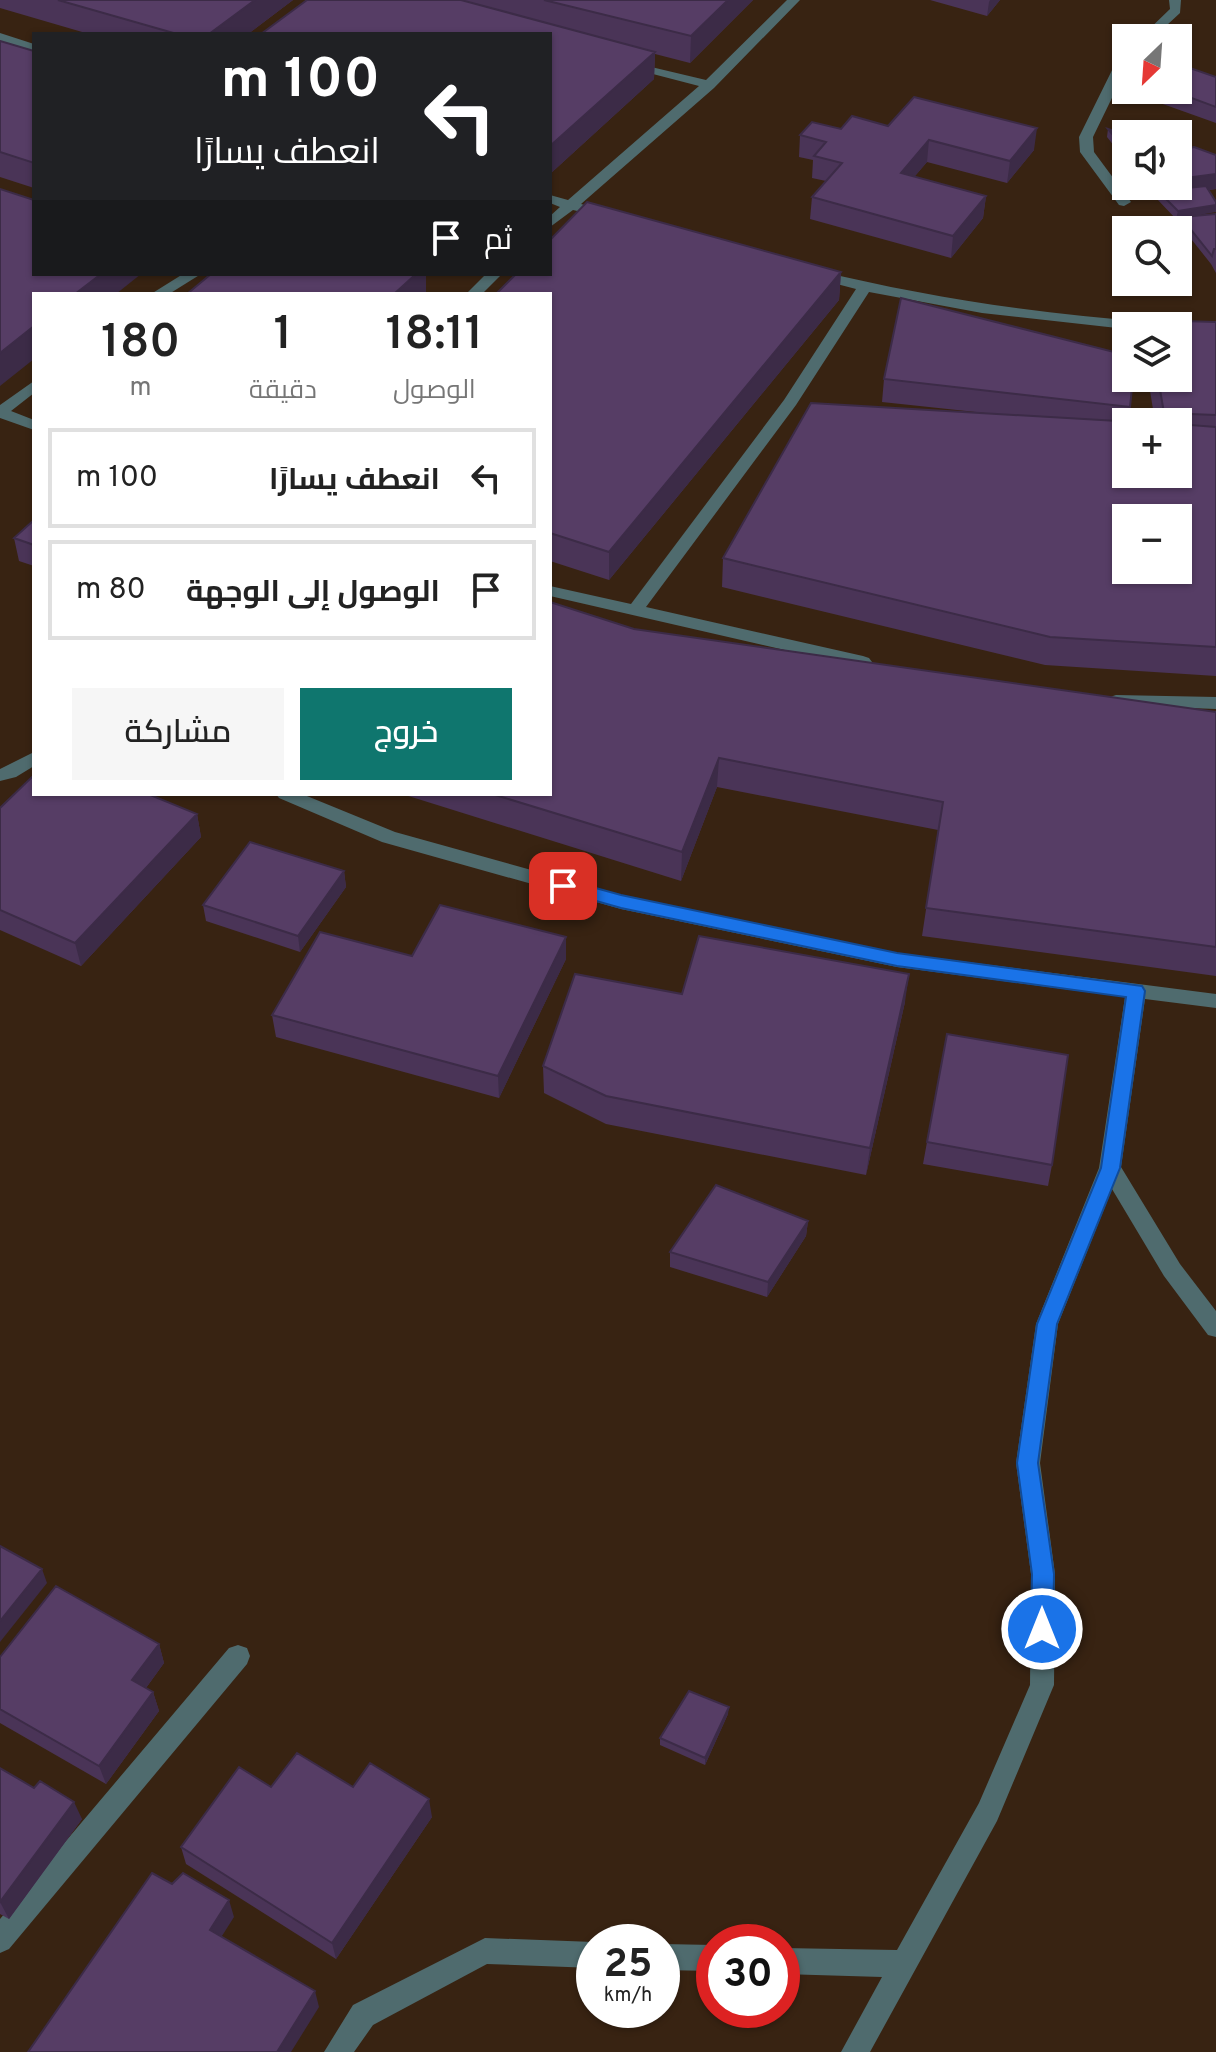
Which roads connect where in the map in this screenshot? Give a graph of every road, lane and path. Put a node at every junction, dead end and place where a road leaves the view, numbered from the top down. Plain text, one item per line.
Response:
1 (794, 0) edge
2 (1175, 0) edge
3 (1161, 24) edge
4 (0, 37) edge
5 (32, 47) edge
6 (622, 62) edge
7 (1112, 84) edge
8 (709, 85) junction
9 (552, 200) edge
10 (1124, 202) dead end
11 (570, 205) junction
12 (552, 221) edge
13 (629, 222) edge
14 (806, 271) edge
15 (190, 276) edge
16 (493, 276) edge
17 (864, 288) junction
18 (162, 292) edge
19 (475, 292) edge
20 (1112, 323) edge
21 (32, 388) edge
22 (0, 413) edge
23 (32, 424) edge
24 (552, 591) edge
25 (635, 610) junction
26 (884, 666) edge
27 (1099, 701) edge
28 (1216, 703) edge
29 (32, 759) edge
30 (0, 775) edge
31 (290, 796) edge
32 (1136, 991) junction
33 (1216, 1001) edge
34 (1110, 1168) junction
35 (1216, 1328) edge
36 (238, 1656) dead end
37 (0, 1940) edge
38 (576, 1954) edge
39 (800, 1961) edge
40 (904, 1964) junction
41 (338, 2052) edge
42 (855, 2052) edge

1 - 8 street
2 - 3 street
4 - 5 street
6 - 8 street
7 - 10 street
8 - 11 street
9 - 11 street
11 - 12 street
11 - 13 street
14 - 17 street
15 - 18 street
16 - 19 street
17 - 20 street
17 - 25 street
21 - 22 street
22 - 23 street
24 - 25 street
25 - 26 street
27 - 28 street
29 - 30 street
31 - 32 street
32 - 33 street
32 - 34 street
34 - 35 street
34 - 40 street
36 - 37 street
38 - 41 street
39 - 40 street
40 - 42 street

